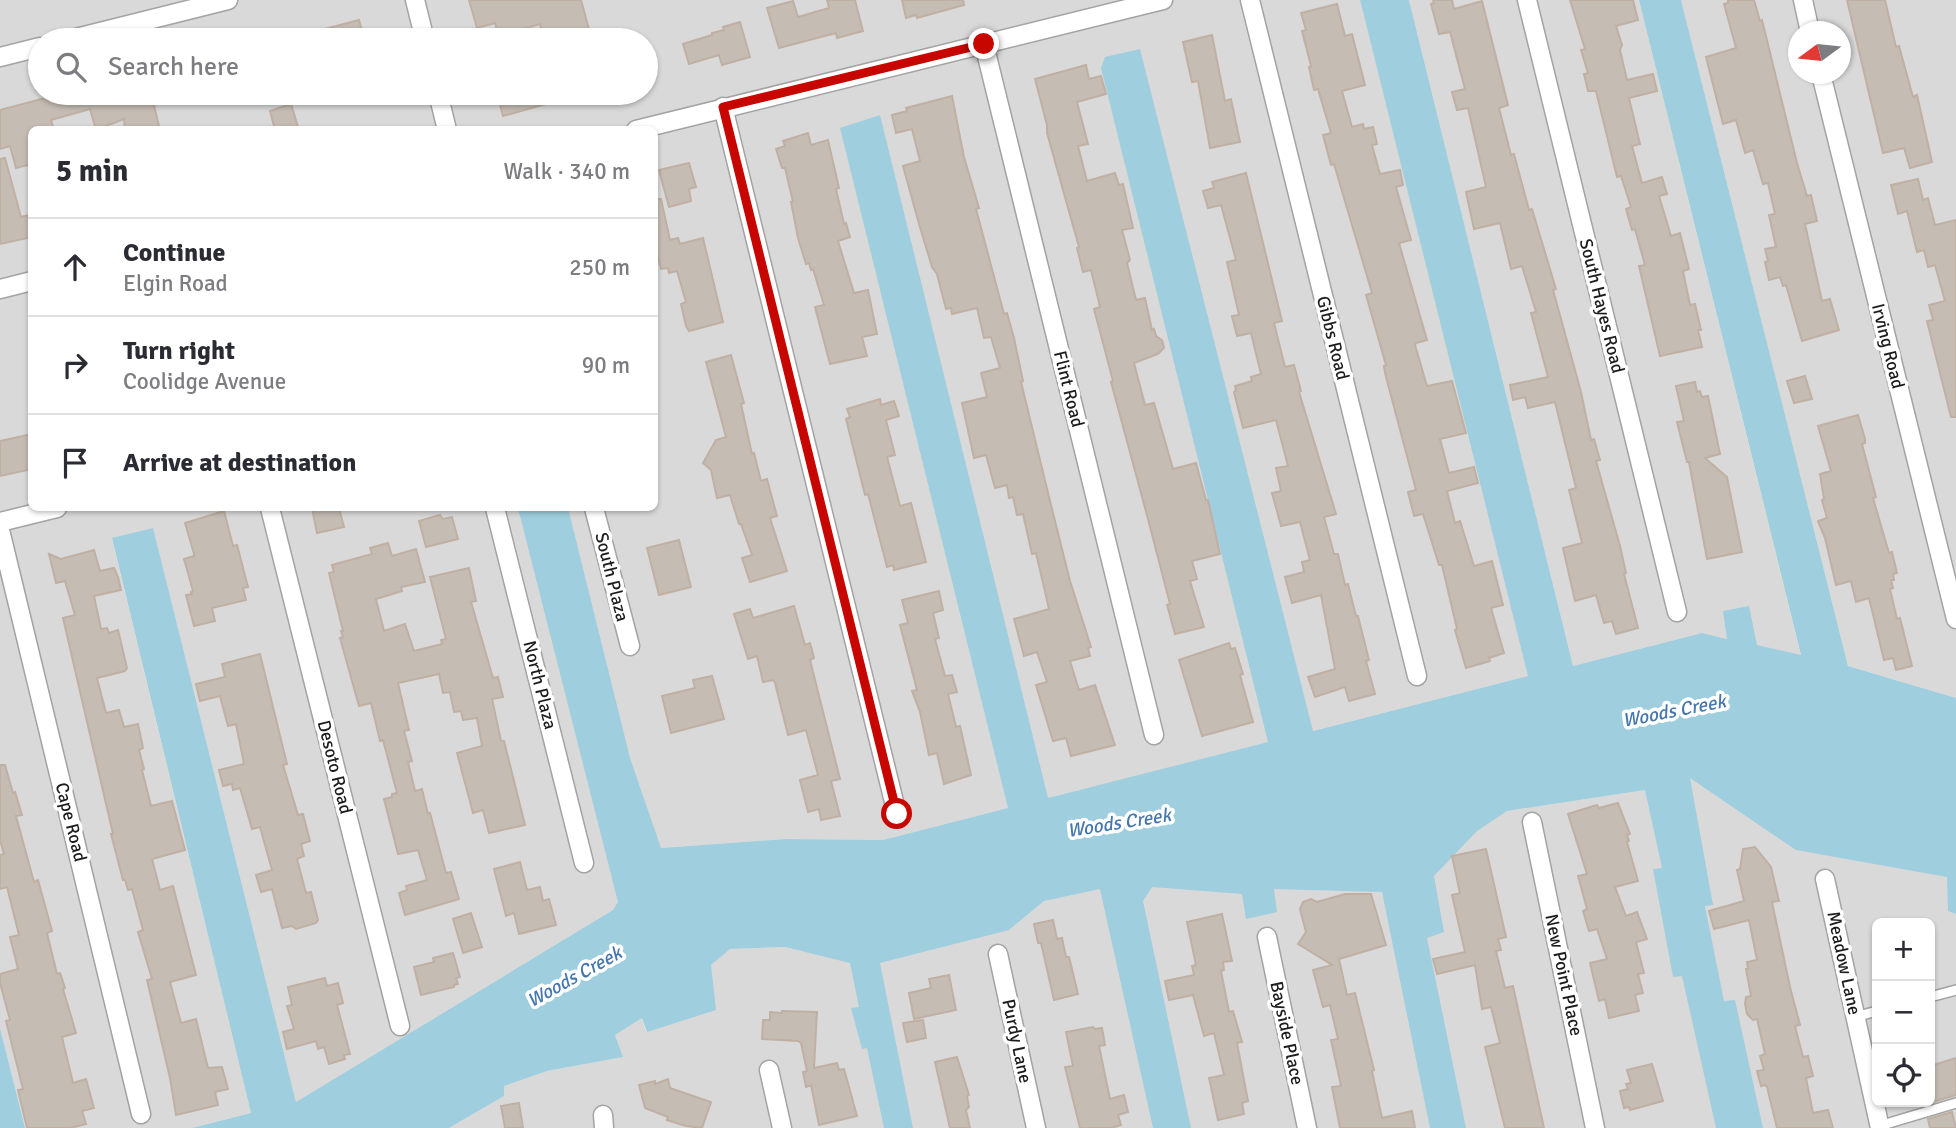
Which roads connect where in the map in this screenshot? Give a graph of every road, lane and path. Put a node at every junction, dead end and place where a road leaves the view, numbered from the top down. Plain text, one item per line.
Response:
1 (228, 0) edge
2 (415, 0) edge
3 (1163, 0) edge
4 (1250, 0) edge
5 (1527, 0) edge
6 (1803, 0) edge
7 (1808, 21) edge
8 (116, 28) edge
9 (422, 28) edge
10 (984, 44) junction
11 (28, 50) edge
12 (0, 57) edge
13 (1823, 84) edge
14 (441, 105) edge
15 (723, 107) junction
16 (446, 126) edge
17 (651, 126) edge
18 (28, 282) edge
19 (0, 289) edge
20 (45, 511) edge
21 (271, 511) edge
22 (496, 511) edge
23 (595, 511) edge
24 (0, 522) edge
25 (0, 530) edge
26 (1677, 612) dead end
27 (1956, 619) edge
28 (630, 646) dead end
29 (1417, 676) dead end
30 (1154, 735) dead end
31 (897, 814) dead end
32 (1532, 822) dead end
33 (584, 863) dead end
34 (1825, 879) dead end
35 (1267, 937) dead end
36 (998, 954) dead end
37 (1956, 990) edge
38 (1935, 996) edge
39 (1872, 1012) edge
40 (1855, 1017) junction
41 (400, 1026) dead end
42 (769, 1070) dead end
43 (1956, 1104) edge
44 (141, 1114) dead end
45 (1880, 1127) edge
46 (782, 1128) edge
47 (1036, 1128) edge
48 (1307, 1128) edge
49 (1595, 1128) edge

1 - 8 street
2 - 9 street
3 - 10 street
4 - 29 street, Gibbs Road
5 - 26 street, South Hayes Road
6 - 7 street
10 - 15 street
10 - 30 street, Flint Road
11 - 12 street
13 - 27 street, Irving Road
14 - 16 street
15 - 17 street
15 - 31 street
18 - 19 street
20 - 24 street
21 - 41 street, Desoto Road
22 - 33 street, North Plaza
23 - 28 street, South Plaza
25 - 44 street, Cape Road
32 - 49 street, New Point Place
34 - 40 street, Meadow Lane
35 - 48 street, Bayside Place
36 - 47 street, Purdy Lane
37 - 38 lane
39 - 40 lane
40 - 45 street, Meadow Lane
42 - 46 street
43 - 45 lane

